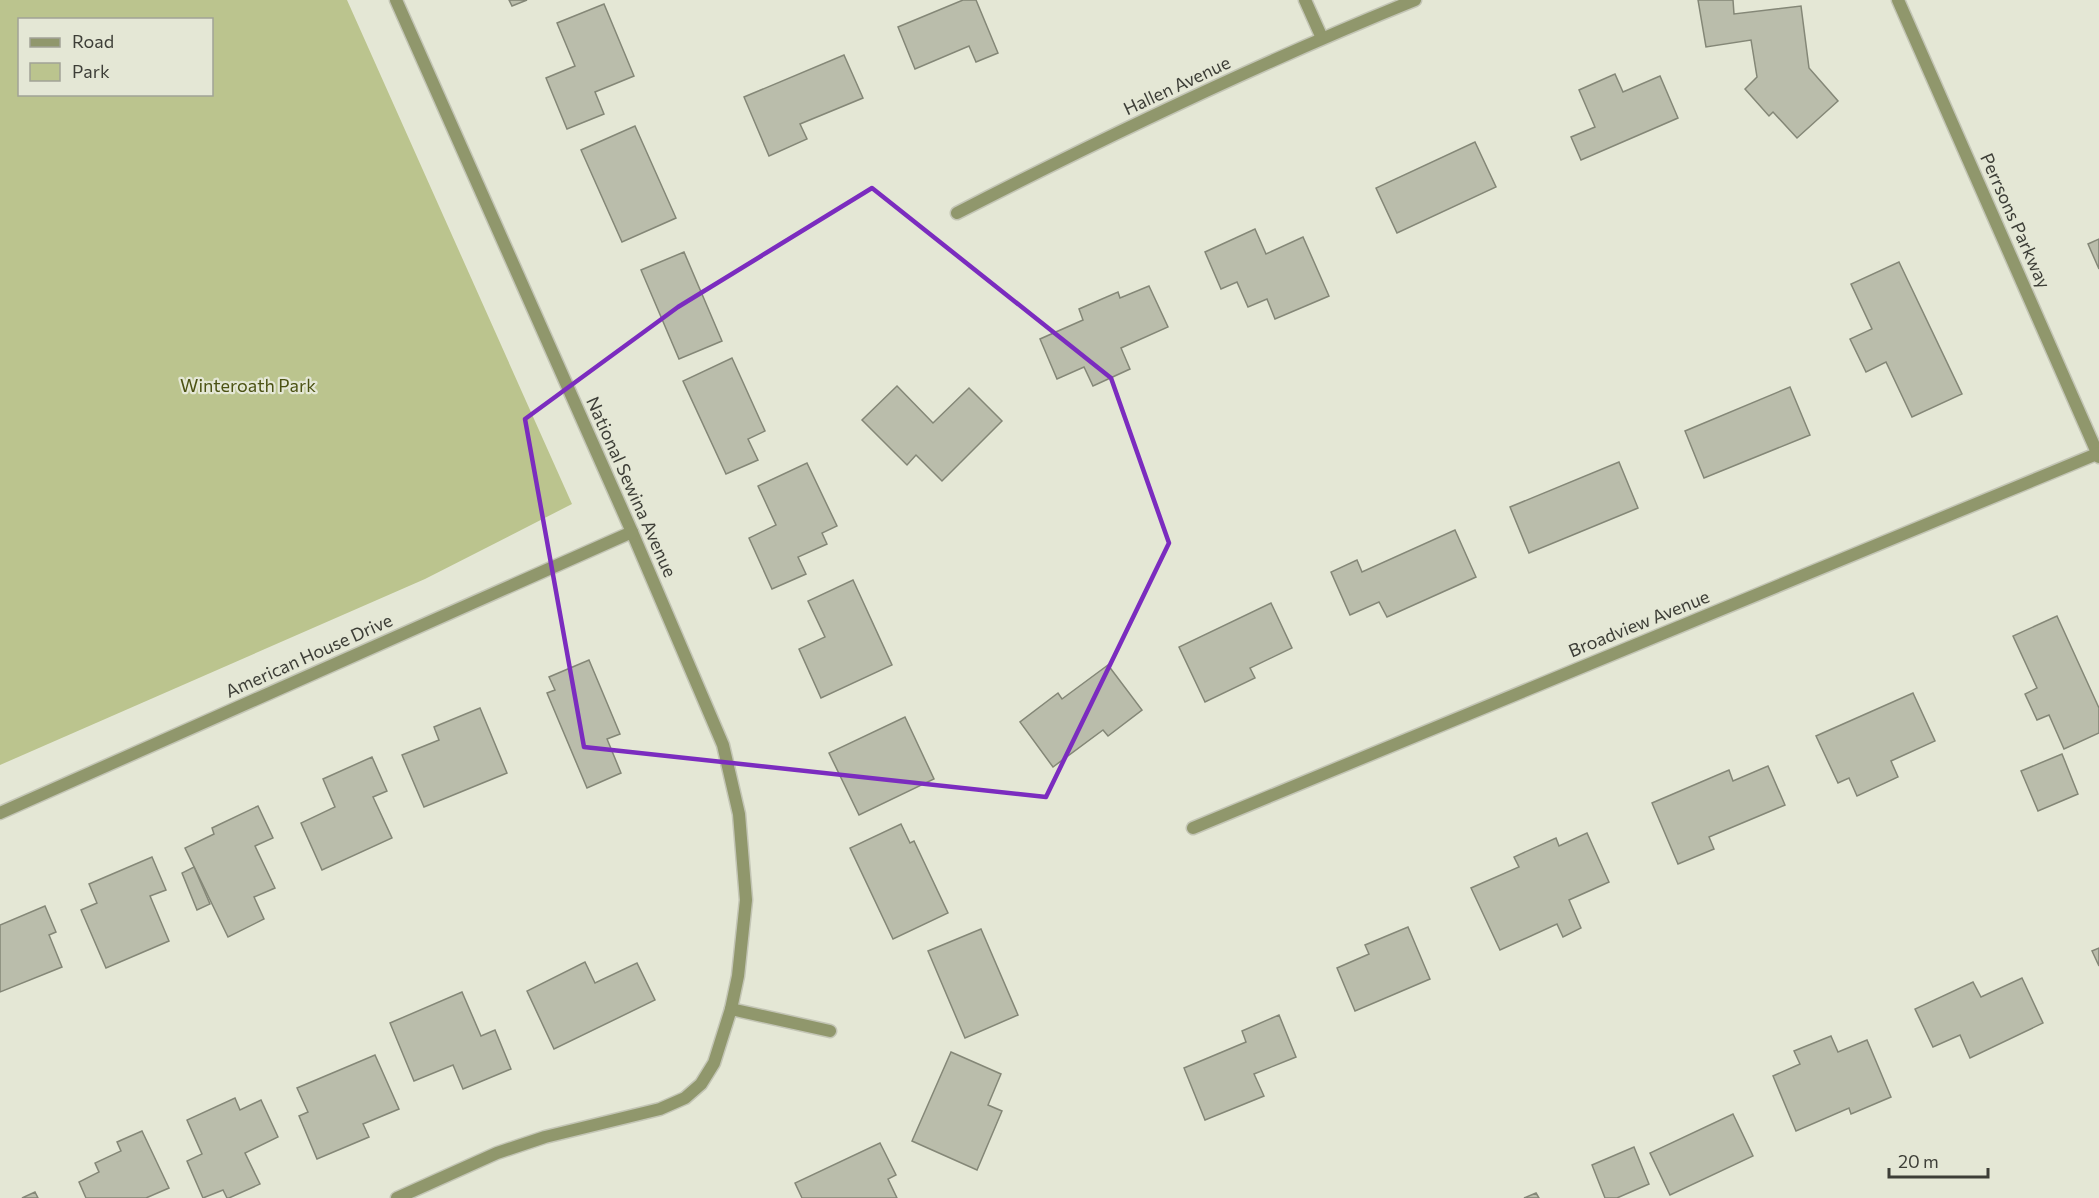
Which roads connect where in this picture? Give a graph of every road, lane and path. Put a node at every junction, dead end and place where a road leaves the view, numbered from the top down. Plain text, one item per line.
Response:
1 (396, 0) edge
2 (1305, 0) edge
3 (1415, 0) edge
4 (1898, 0) edge
5 (1322, 38) junction
6 (957, 213) dead end
7 (2099, 454) edge
8 (632, 532) junction
9 (0, 813) edge
10 (1193, 828) dead end
11 (730, 1009) junction
12 (830, 1031) dead end
13 (397, 1198) edge

1 - 8 street, National Sewina Avenue
2 - 5 street
3 - 5 street, Hallen Avenue
4 - 7 street, Perrsons Parkway
5 - 6 street, Hallen Avenue
7 - 10 street, Broadview Avenue
8 - 9 street, American House Drive
8 - 11 street, National Sewina Avenue
11 - 12 street
11 - 13 street, National Sewina Avenue

